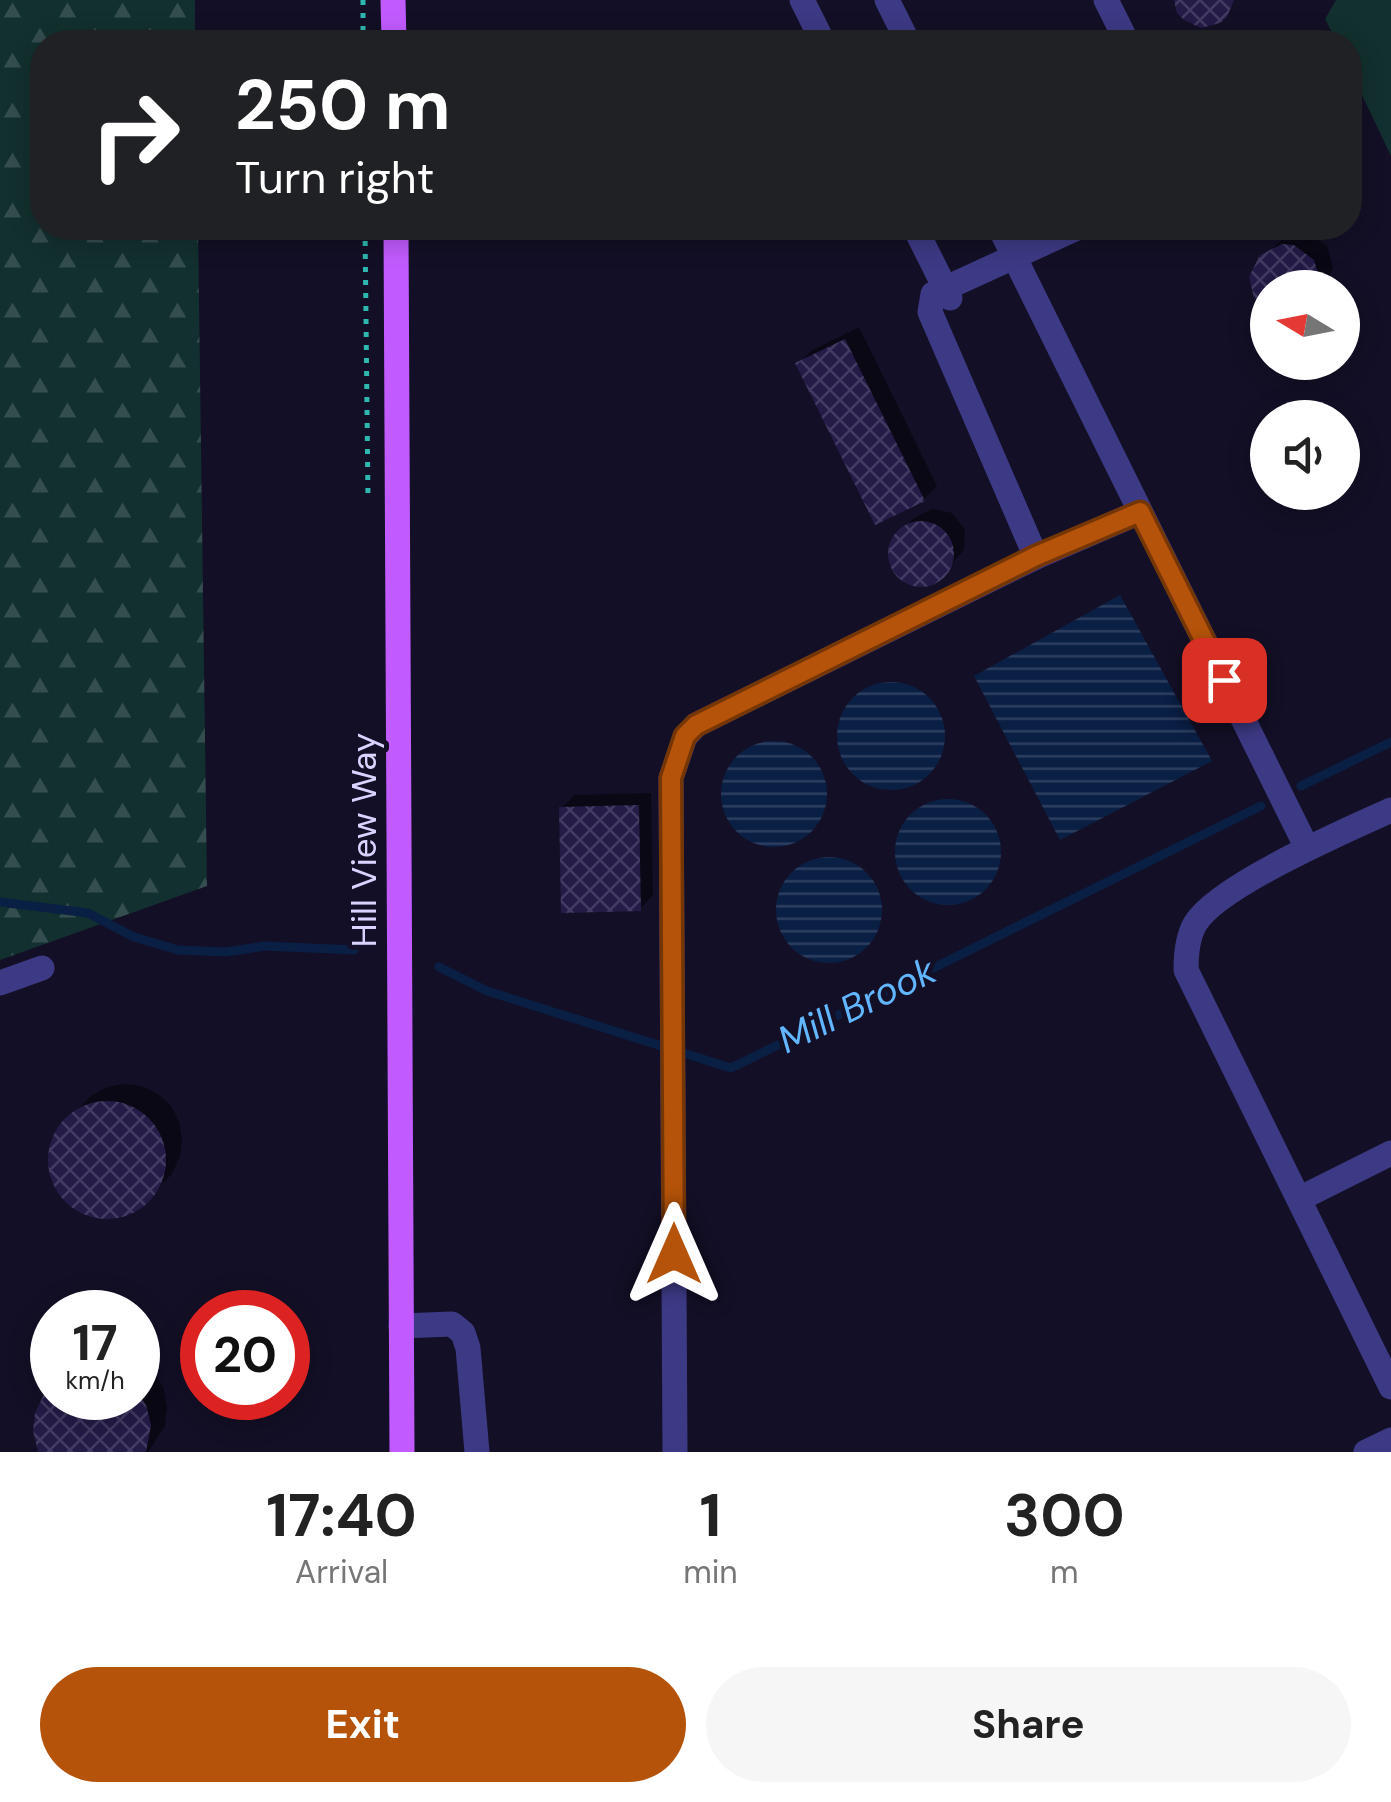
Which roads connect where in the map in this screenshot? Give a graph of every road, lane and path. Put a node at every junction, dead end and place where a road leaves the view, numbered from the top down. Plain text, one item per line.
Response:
1 (363, 0) edge
2 (393, 0) edge
3 (802, 0) edge
4 (887, 0) edge
5 (1106, 0) edge
6 (363, 30) edge
7 (394, 30) edge
8 (817, 30) edge
9 (902, 30) edge
10 (1121, 30) edge
11 (396, 240) edge
12 (921, 240) edge
13 (1006, 240) edge
14 (1051, 240) edge
15 (1014, 257) junction
16 (948, 294) junction
17 (1140, 512) junction
18 (1036, 556) junction
19 (1391, 810) edge
20 (1307, 848) junction
21 (42, 968) dead end
22 (0, 983) edge
23 (1391, 1154) edge
24 (1298, 1199) junction
25 (401, 1326) junction
26 (1391, 1387) edge
27 (1391, 1440) edge
28 (402, 1452) edge
29 (477, 1452) edge
30 (675, 1452) edge
31 (1366, 1452) edge

1 - 6 path
2 - 7 main road
3 - 8 lane
4 - 9 lane
5 - 10 lane
11 - 25 main road, Hill View Way
12 - 16 lane
13 - 15 lane
14 - 15 lane
15 - 16 lane
15 - 17 lane
16 - 18 lane
17 - 18 lane
17 - 20 lane
18 - 30 lane
19 - 20 lane
20 - 24 lane
21 - 22 lane
23 - 24 lane
24 - 26 lane
25 - 28 main road, Hill View Way
25 - 29 lane
27 - 31 lane

